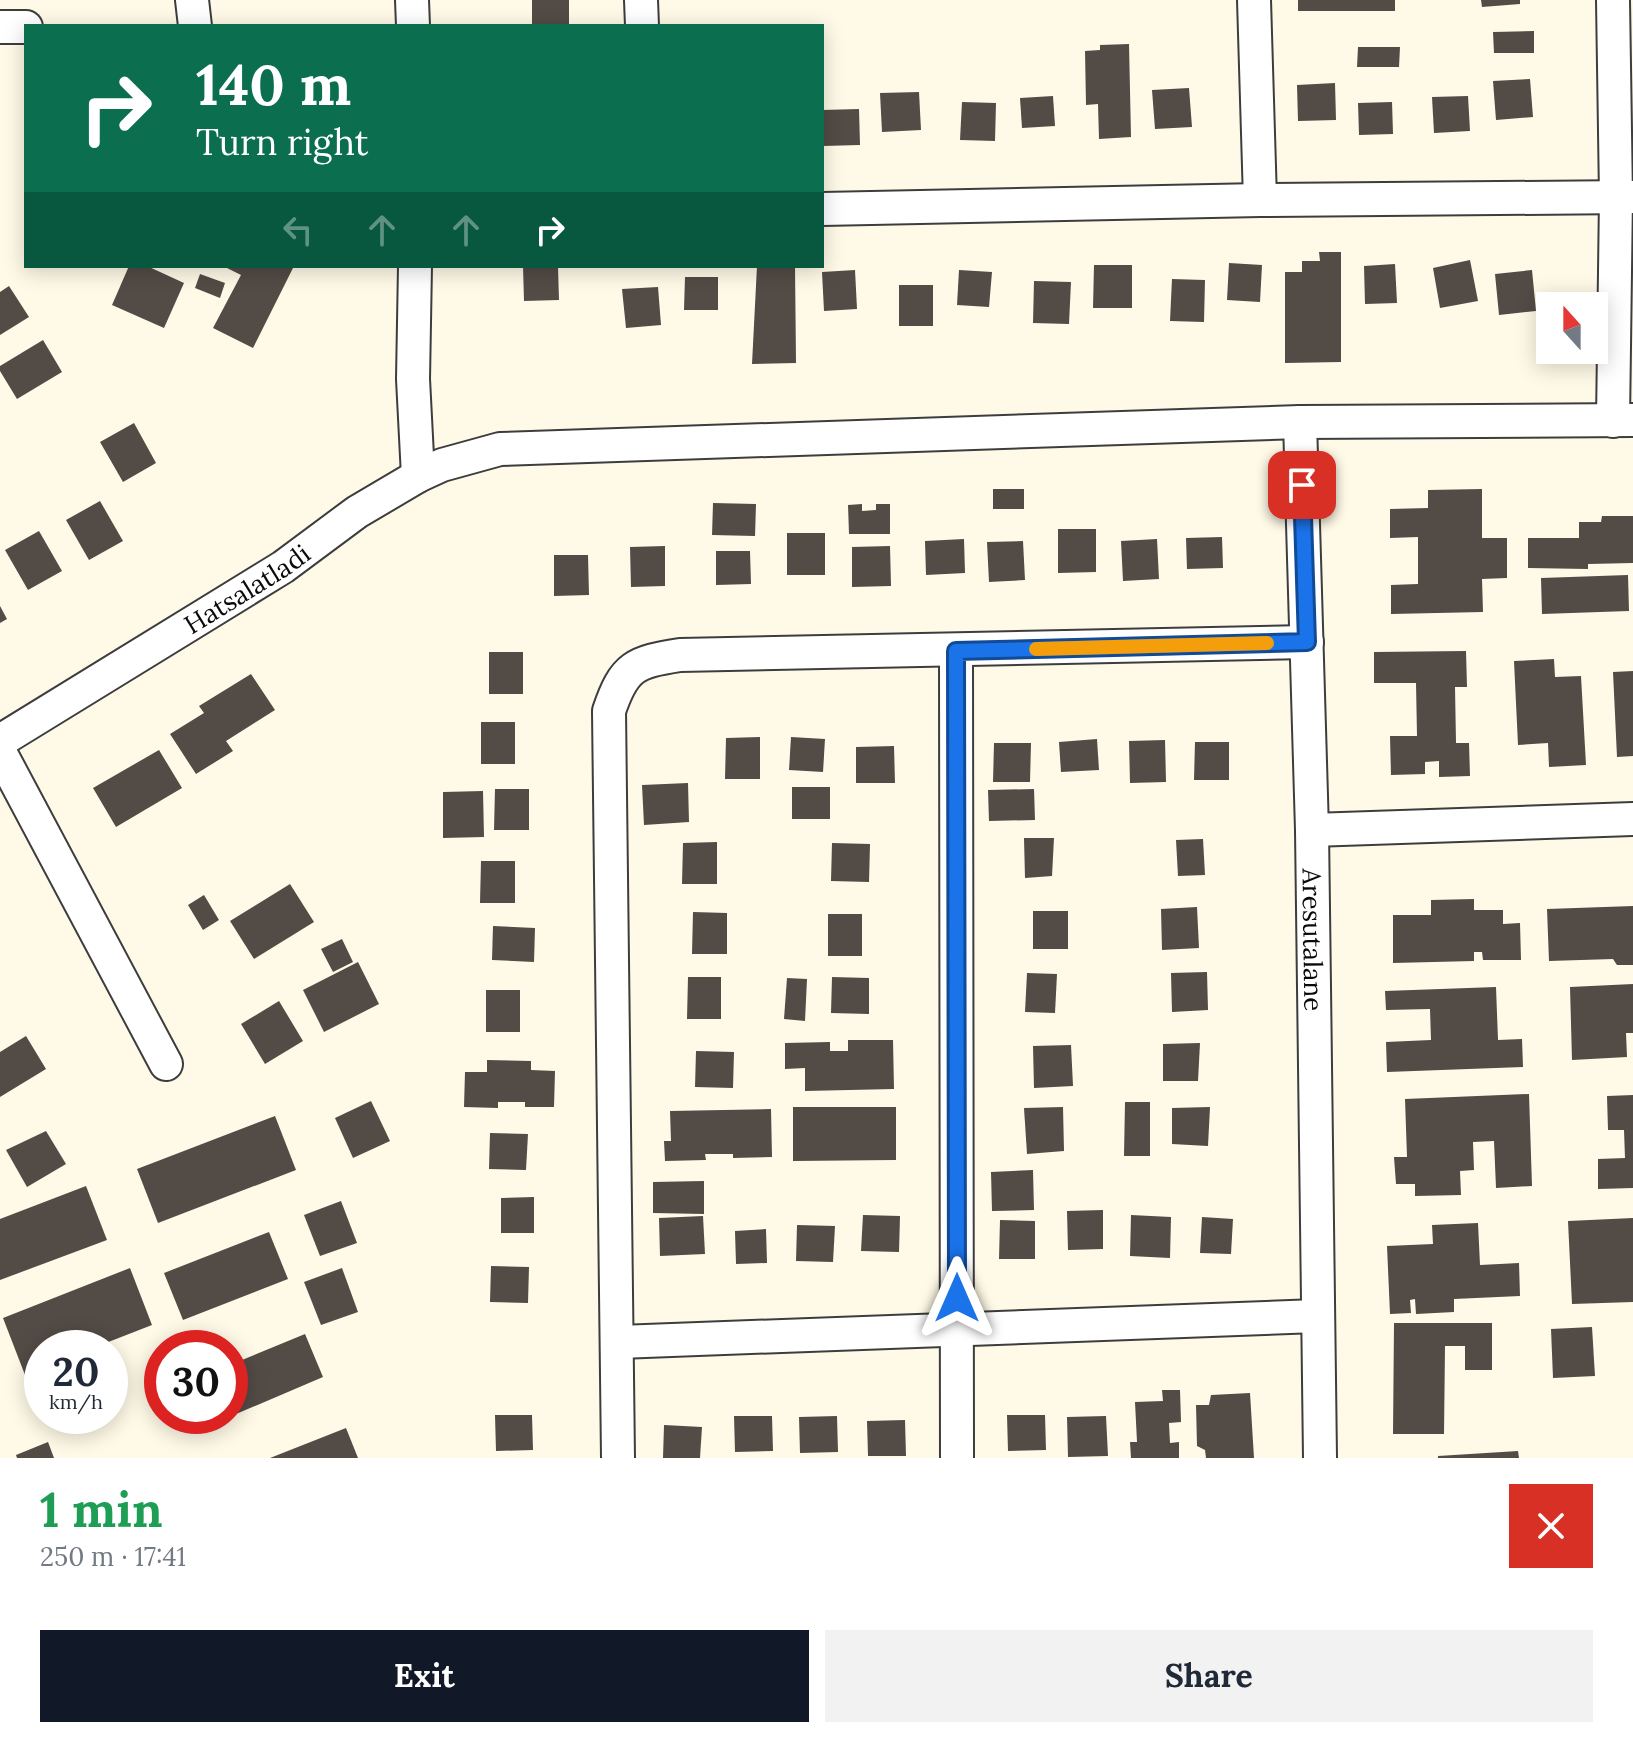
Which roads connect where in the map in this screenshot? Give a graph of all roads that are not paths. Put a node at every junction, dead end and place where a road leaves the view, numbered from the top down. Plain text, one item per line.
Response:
1 (192, 0) edge
2 (412, 0) edge
3 (641, 0) edge
4 (1254, 0) edge
5 (1613, 0) edge
6 (195, 24) edge
7 (413, 24) edge
8 (642, 24) edge
9 (0, 27) edge
10 (24, 27) edge
11 (1624, 197) edge
12 (1260, 200) junction
13 (824, 209) edge
14 (415, 268) edge
15 (1623, 420) edge
16 (1300, 422) junction
17 (418, 476) junction
18 (1307, 642) junction
19 (956, 651) junction
20 (0, 741) edge
21 (0, 752) edge
22 (1633, 819) edge
23 (1312, 830) junction
24 (166, 1064) dead end
25 (1317, 1316) junction
26 (957, 1329) junction
27 (619, 1342) junction
28 (618, 1458) edge
29 (957, 1458) edge
30 (1320, 1458) edge

1 - 6 street
2 - 7 street
3 - 8 street
4 - 12 street
5 - 11 street
9 - 10 street
11 - 12 street
11 - 15 street
12 - 13 street
14 - 17 street
15 - 16 street, Hatsalatladi
16 - 17 street, Hatsalatladi
16 - 18 street, Aresutalane
17 - 20 street, Hatsalatladi
18 - 19 street
18 - 23 street, Aresutalane
19 - 26 street
19 - 27 street
21 - 24 street
22 - 23 street
23 - 25 street, Aresutalane
25 - 26 street
25 - 30 street, Aresutalane
26 - 27 street
26 - 29 street
27 - 28 street

